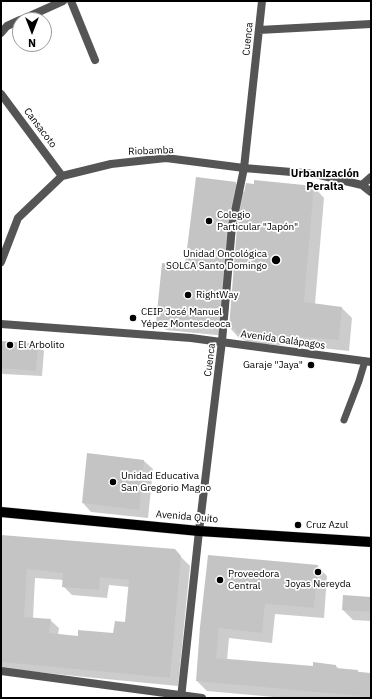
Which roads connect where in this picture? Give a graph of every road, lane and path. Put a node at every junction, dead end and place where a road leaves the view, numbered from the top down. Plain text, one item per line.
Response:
1 (64, 1) edge
2 (70, 1) edge
3 (262, 1) edge
4 (39, 12) edge
5 (12, 24) edge
6 (371, 24) edge
7 (259, 30) junction
8 (1, 33) edge
9 (95, 60) dead end
10 (1, 94) edge
11 (244, 168) junction
12 (62, 176) junction
13 (371, 177) edge
14 (362, 185) junction
15 (371, 192) edge
16 (1, 262) edge
17 (1, 324) edge
18 (222, 341) junction
19 (368, 361) edge
20 (344, 420) dead end
21 (1, 512) edge
22 (199, 530) junction
23 (371, 542) edge
24 (1, 671) edge
25 (181, 697) edge
26 (202, 698) edge

1 - 4 street
2 - 9 street
3 - 7 street, Cuenca
5 - 8 street
6 - 7 street
7 - 11 street, Cuenca
10 - 12 street, Cansacoto
11 - 12 street, Riobamba
11 - 14 street, Riobamba
11 - 18 street, Cuenca
12 - 16 street, Riobamba
13 - 14 street
14 - 15 street, Riobamba
17 - 18 street, Avenida Galápagos
18 - 19 street, Avenida Galápagos
18 - 22 street, Cuenca
19 - 20 lane
21 - 22 main road, Avenida Quito
22 - 23 main road, Avenida Quito
22 - 25 street, Cuenca
24 - 25 street
25 - 26 street

